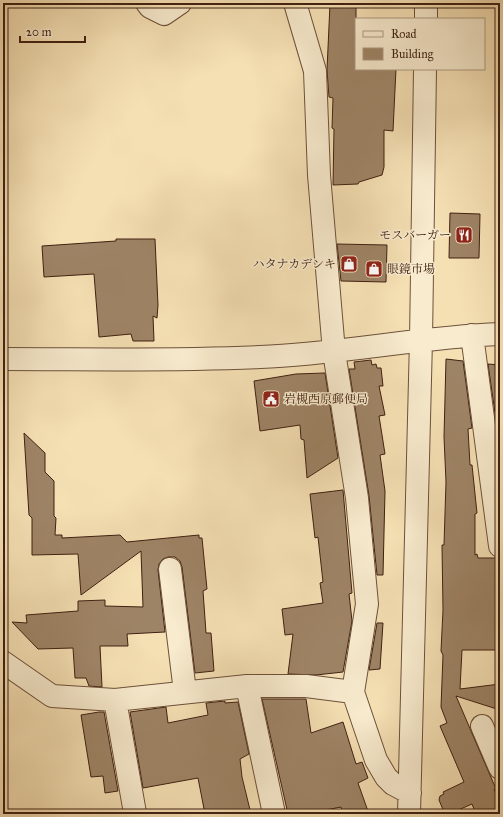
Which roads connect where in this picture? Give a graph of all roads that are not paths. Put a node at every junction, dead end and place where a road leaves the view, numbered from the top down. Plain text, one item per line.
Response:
1 (147, 3) edge
2 (180, 3) edge
3 (295, 3) edge
4 (426, 3) edge
5 (426, 18) edge
6 (425, 70) edge
7 (500, 334) edge
8 (472, 335) junction
9 (421, 340) junction
10 (334, 352) junction
11 (3, 359) edge
12 (500, 546) edge
13 (170, 569) dead end
14 (3, 662) edge
15 (247, 686) junction
16 (186, 692) junction
17 (353, 692) junction
18 (115, 700) junction
19 (482, 726) dead end
20 (500, 768) edge
21 (410, 803) edge
22 (273, 809) dead end
23 (135, 813) dead end

1 - 2 street
3 - 10 street
4 - 5 street
6 - 9 street
7 - 8 street
8 - 9 street
8 - 12 street
9 - 10 street
9 - 21 street
10 - 11 street
10 - 17 street
13 - 16 street
14 - 18 street
15 - 16 street
15 - 17 street
15 - 22 street
16 - 18 street
17 - 21 street
18 - 23 street
19 - 20 street

